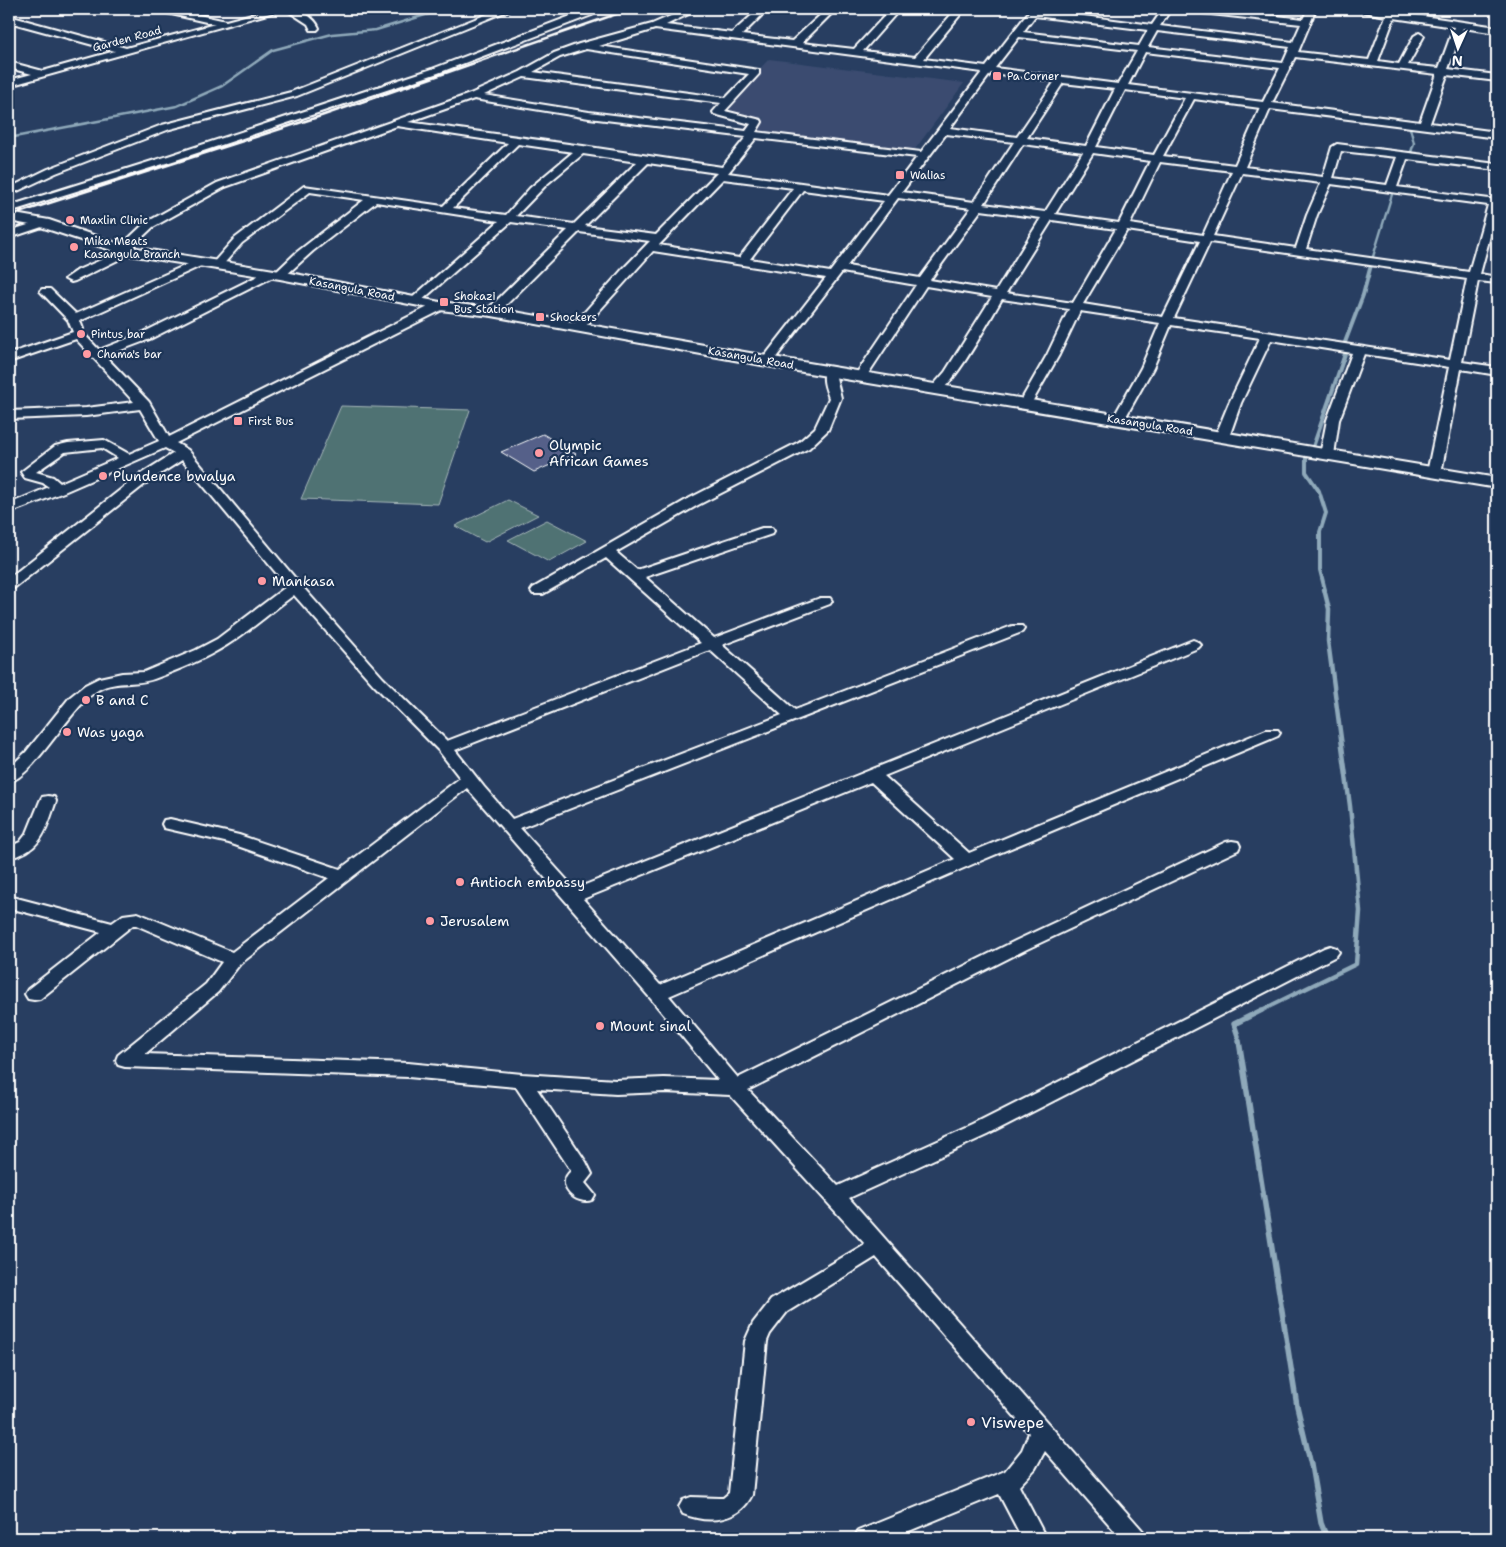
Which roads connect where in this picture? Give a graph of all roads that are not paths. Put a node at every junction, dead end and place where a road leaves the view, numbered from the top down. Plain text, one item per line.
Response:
1 (161, 9) edge
2 (280, 9) edge
3 (290, 9) edge
4 (508, 9) edge
5 (595, 9) edge
6 (694, 9) edge
7 (764, 9) edge
8 (832, 9) edge
9 (896, 9) edge
10 (961, 9) edge
11 (1167, 9) edge
12 (1193, 9) edge
13 (1312, 9) edge
14 (1362, 9) edge
15 (1034, 11) edge
16 (1391, 14) junction
17 (9, 19) edge
18 (1305, 22) junction
19 (229, 24) junction
20 (1458, 25) junction
21 (655, 26) junction
22 (314, 28) dead end
23 (1154, 28) junction
24 (1497, 30) edge
25 (1015, 34) junction
26 (1419, 36) dead end
27 (734, 38) junction
28 (794, 45) junction
29 (582, 46) junction
30 (1142, 48) junction
31 (126, 50) junction
32 (1294, 50) junction
33 (856, 53) junction
34 (917, 61) junction
35 (1372, 63) junction
36 (9, 65) edge
37 (1286, 66) junction
38 (1402, 66) junction
39 (988, 70) junction
40 (1443, 72) junction
41 (43, 74) junction
42 (523, 74) junction
43 (1497, 78) edge
44 (1061, 79) junction
45 (9, 83) edge
46 (1121, 87) junction
47 (472, 96) junction
48 (1191, 96) junction
49 (727, 101) junction
50 (1266, 106) junction
51 (396, 123) junction
52 (1424, 126) junction
53 (942, 130) junction
54 (751, 135) junction
55 (1497, 135) edge
56 (517, 140) junction
57 (1019, 140) junction
58 (583, 149) junction
59 (1090, 149) junction
60 (924, 155) junction
61 (1403, 155) junction
62 (1157, 158) junction
63 (646, 159) junction
64 (1497, 167) edge
65 (1239, 169) junction
66 (722, 173) junction
67 (1327, 181) junction
68 (800, 186) junction
69 (1391, 189) junction
70 (9, 192) edge
71 (893, 196) junction
72 (374, 199) junction
73 (1495, 202) edge
74 (977, 207) junction
75 (9, 209) edge
76 (444, 210) junction
77 (9, 217) edge
78 (1048, 217) junction
79 (508, 219) junction
80 (44, 223) junction
81 (1123, 227) junction
82 (574, 228) junction
83 (9, 235) edge
84 (1206, 238) junction
85 (654, 243) junction
86 (123, 250) junction
87 (1300, 252) junction
88 (198, 262) junction
89 (742, 262) junction
90 (217, 265) junction
91 (836, 272) junction
92 (275, 274) junction
93 (1473, 277) junction
94 (71, 279) dead end
95 (1497, 280) edge
96 (923, 282) junction
97 (46, 291) dead end
98 (998, 295) junction
99 (416, 300) junction
100 (440, 306) junction
101 (1076, 307) junction
102 (492, 312) junction
103 (74, 319) junction
104 (1167, 321) junction
105 (578, 327) junction
106 (78, 334) junction
107 (1267, 336) junction
108 (1359, 350) junction
109 (97, 355) junction
110 (9, 358) edge
111 (767, 361) junction
112 (1456, 366) junction
113 (1497, 371) edge
114 (830, 372) junction
115 (860, 377) junction
116 (936, 389) junction
117 (1025, 404) junction
118 (144, 405) junction
119 (9, 415) edge
120 (1118, 420) junction
121 (1222, 437) junction
122 (166, 443) junction
123 (183, 453) junction
124 (1327, 455) junction
125 (128, 459) junction
126 (1434, 472) junction
127 (1497, 483) edge
128 (59, 489) junction
129 (9, 509) edge
130 (767, 531) dead end
131 (608, 552) junction
132 (635, 576) junction
133 (9, 585) edge
134 (295, 587) junction
135 (538, 591) dead end
136 (825, 601) dead end
137 (1017, 629) dead end
138 (713, 644) junction
139 (1193, 645) dead end
140 (793, 716) junction
141 (1272, 733) dead end
142 (444, 748) junction
143 (872, 774) junction
144 (9, 777) edge
145 (469, 779) junction
146 (48, 801) dead end
147 (170, 824) dead end
148 (510, 826) junction
149 (1232, 846) dead end
150 (9, 853) edge
151 (967, 860) junction
152 (342, 876) junction
153 (572, 897) junction
154 (9, 902) edge
155 (114, 930) junction
156 (1330, 952) dead end
157 (234, 960) junction
158 (34, 994) dead end
159 (657, 994) junction
160 (522, 1081) junction
161 (735, 1088) junction
162 (585, 1196) dead end
163 (835, 1196) junction
164 (878, 1246) junction
165 (1041, 1432) junction
166 (1005, 1482) junction
167 (691, 1507) dead end
168 (866, 1538) edge
169 (1034, 1538) edge
170 (1135, 1538) edge

1 - 19 street
2 - 19 street, Garden Road
3 - 22 street
4 - 70 street
5 - 75 street
6 - 21 street
7 - 27 street
8 - 28 street
9 - 33 street
10 - 34 street
11 - 23 street
12 - 18 street
13 - 18 street
14 - 16 street
15 - 23 street
15 - 25 street
16 - 20 street
16 - 35 street
17 - 31 street
18 - 32 street
19 - 31 street, Garden Road
20 - 24 street
20 - 40 street
21 - 27 street
21 - 29 street
23 - 30 street
23 - 32 street
25 - 30 street
25 - 39 street
26 - 38 street
27 - 28 street
28 - 33 street
29 - 42 street
29 - 49 street
30 - 37 street
30 - 46 street
31 - 41 street, Garden Road
32 - 35 street
32 - 37 street
33 - 34 street
34 - 39 street
35 - 38 street
36 - 41 street
37 - 50 street
38 - 40 street
39 - 44 street
39 - 53 street
40 - 43 street
40 - 52 street
41 - 45 street, Garden Road
42 - 47 street
42 - 49 street
44 - 46 street
44 - 57 street
46 - 48 street
46 - 59 street
47 - 51 street
47 - 54 street
48 - 50 street
48 - 62 street
49 - 54 street
50 - 52 street
50 - 65 street
51 - 56 street
51 - 86 street
52 - 55 street
53 - 57 street
53 - 60 street
54 - 60 street
54 - 66 street
56 - 58 street
56 - 76 street
57 - 59 street
57 - 74 street
58 - 63 street
58 - 79 street
59 - 62 street
59 - 78 street
60 - 71 street
61 - 64 street
61 - 67 street
61 - 69 street
62 - 65 street
62 - 81 street
63 - 66 street
63 - 82 street
65 - 67 street
65 - 84 street
66 - 68 street
66 - 85 street
67 - 69 street
67 - 87 street
68 - 71 street
68 - 89 street
69 - 73 street
71 - 74 street
71 - 91 street
72 - 76 street
72 - 90 street
72 - 92 street
73 - 93 street
74 - 78 street
74 - 96 street
76 - 79 street
77 - 80 main road, Kasangula Road
78 - 81 street
78 - 98 street
79 - 82 street
79 - 99 street
80 - 83 street
80 - 86 main road, Kasangula Road
81 - 84 street
81 - 101 street
82 - 85 street
82 - 102 street
84 - 87 street
84 - 104 street
85 - 89 street
85 - 105 street
86 - 88 main road, Kasangula Road
86 - 94 street
87 - 93 street
88 - 90 main road, Kasangula Road
88 - 103 street
89 - 91 street
90 - 92 main road, Kasangula Road
91 - 96 street
91 - 111 street
92 - 99 main road, Kasangula Road
92 - 109 street
93 - 95 street
93 - 112 street
96 - 98 street
96 - 115 street
97 - 103 street
98 - 101 street
98 - 116 street
99 - 100 main road, Kasangula Road
100 - 102 main road, Kasangula Road
100 - 122 street
101 - 104 street
101 - 117 street
102 - 105 main road, Kasangula Road
103 - 106 street
104 - 107 street
104 - 120 street
105 - 111 main road, Kasangula Road
106 - 109 street
106 - 110 street
107 - 108 street
107 - 121 street
108 - 112 street
108 - 124 street
109 - 118 street
111 - 114 main road, Kasangula Road
112 - 113 street
112 - 126 street
114 - 115 main road, Kasangula Road
114 - 131 street
115 - 116 main road, Kasangula Road
116 - 117 main road, Kasangula Road
117 - 120 main road, Kasangula Road
118 - 119 street
118 - 122 street
120 - 121 main road, Kasangula Road
121 - 124 main road, Kasangula Road
122 - 123 street
122 - 125 street
123 - 133 street
123 - 134 street
124 - 126 main road, Kasangula Road
125 - 128 street
125 - 128 street
126 - 127 main road, Kasangula Road
128 - 129 street
130 - 132 street
131 - 132 street
131 - 135 street
132 - 138 street
134 - 142 street
134 - 144 street
136 - 138 street
137 - 140 street
138 - 140 street
138 - 142 street
139 - 143 street
140 - 148 street
141 - 151 street
142 - 145 street
143 - 151 street
143 - 153 street
145 - 148 street
145 - 152 street
146 - 150 street
147 - 152 street
148 - 153 street
149 - 161 street
151 - 159 street
152 - 157 street
153 - 159 street
154 - 155 street
155 - 157 street
155 - 158 street
156 - 163 street
157 - 160 street
159 - 161 street
160 - 161 street
160 - 162 street
161 - 163 street
163 - 164 street
164 - 165 street
164 - 167 street
165 - 166 street
165 - 170 street
166 - 168 street
166 - 169 street

